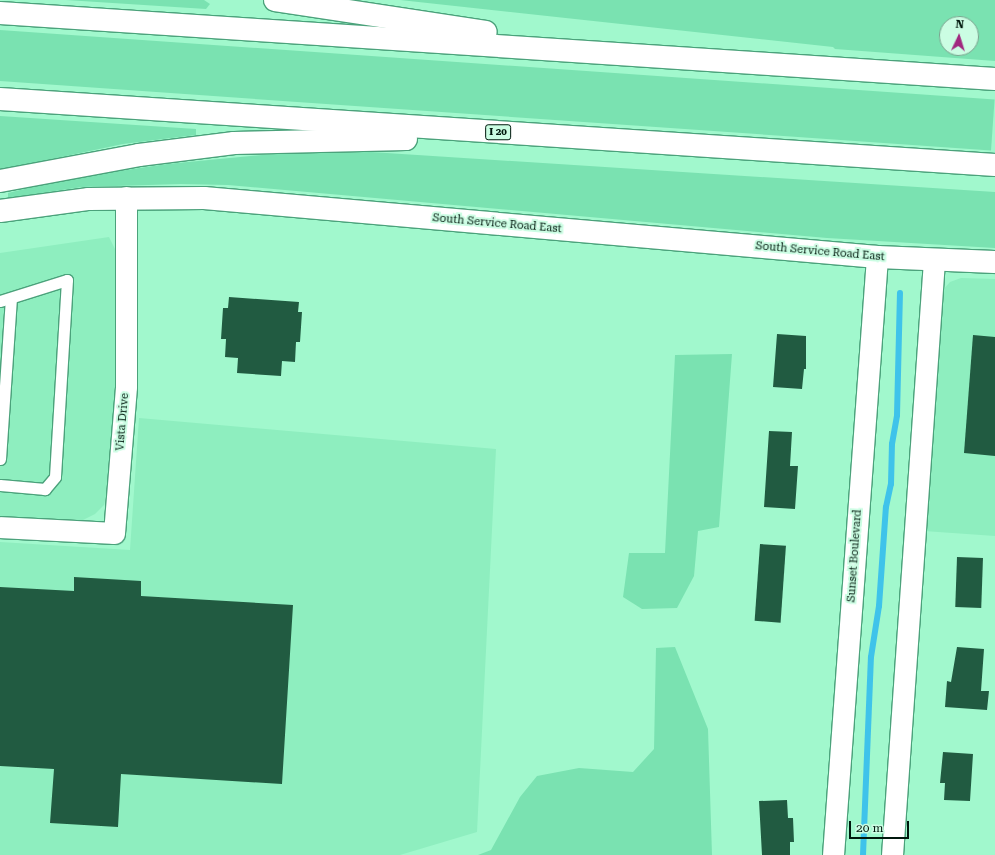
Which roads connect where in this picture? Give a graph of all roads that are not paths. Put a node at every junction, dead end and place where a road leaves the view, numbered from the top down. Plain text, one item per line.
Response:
1 (275, 0) edge
2 (0, 13) edge
3 (635, 55) junction
4 (995, 79) edge
5 (0, 99) edge
6 (542, 135) junction
7 (995, 165) edge
8 (0, 181) edge
9 (126, 197) junction
10 (0, 211) edge
11 (877, 257) junction
12 (934, 260) junction
13 (995, 262) edge
14 (12, 298) junction
15 (0, 301) edge
16 (0, 458) edge
17 (0, 485) edge
18 (0, 527) edge
19 (832, 855) edge
20 (892, 855) edge

1 - 3 main road
2 - 3 main road
3 - 4 main road
5 - 6 main road, I 20
6 - 7 main road, I 20
6 - 8 main road
9 - 10 main road, South Service Road East
9 - 11 main road, South Service Road East
9 - 18 street, Vista Drive
11 - 12 main road, South Service Road East
11 - 19 street, Sunset Boulevard
12 - 13 main road, South Service Road East
12 - 20 street
14 - 15 lane
14 - 16 lane
14 - 17 lane

